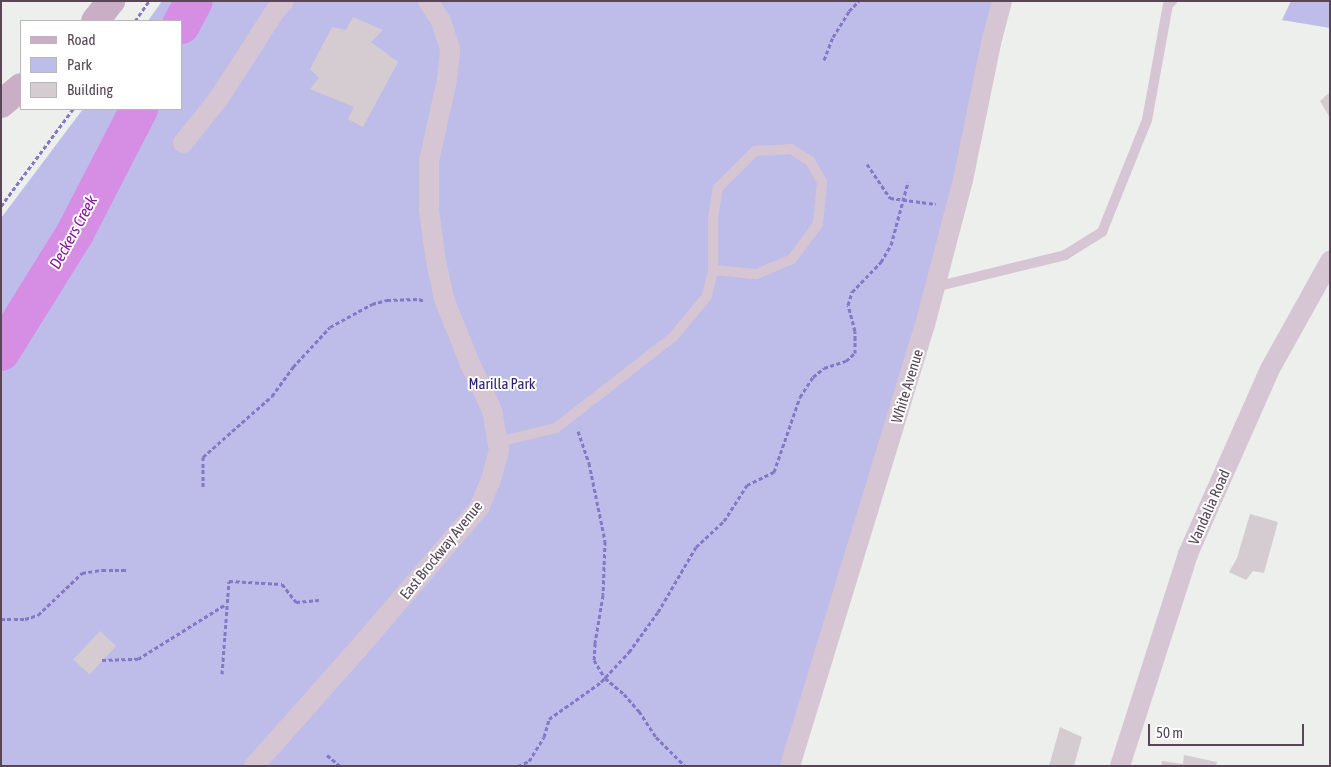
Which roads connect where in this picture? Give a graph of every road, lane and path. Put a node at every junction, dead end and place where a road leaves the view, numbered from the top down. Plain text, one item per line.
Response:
1 (111, 1) edge
2 (149, 1) edge
3 (284, 1) edge
4 (428, 1) edge
5 (859, 1) edge
6 (1002, 1) edge
7 (1172, 1) edge
8 (96, 20) edge
9 (136, 20) edge
10 (824, 60) dead end
11 (20, 88) edge
12 (1, 104) edge
13 (72, 110) edge
14 (183, 143) dead end
15 (866, 164) dead end
16 (908, 182) dead end
17 (904, 200) junction
18 (939, 204) dead end
19 (1, 206) edge
20 (1330, 261) edge
21 (713, 270) junction
22 (935, 287) junction
23 (449, 312) junction
24 (570, 416) junction
25 (498, 442) junction
26 (203, 488) dead end
27 (127, 570) dead end
28 (319, 600) dead end
29 (226, 604) junction
30 (1, 619) edge
31 (102, 660) dead end
32 (222, 674) dead end
33 (605, 678) junction
34 (327, 755) dead end
35 (254, 766) edge
36 (340, 766) edge
37 (518, 766) edge
38 (685, 766) edge
39 (790, 766) edge
40 (1120, 766) edge

1 - 8 main road
2 - 9 path
3 - 14 street
4 - 23 street, East Brockway Avenue
5 - 10 path
6 - 22 street, White Avenue
7 - 22 lane
11 - 12 main road
13 - 19 path
15 - 17 path
16 - 17 path
17 - 18 path
17 - 33 path
20 - 40 street, Vandalia Road
21 - 21 lane
21 - 24 lane
22 - 39 street, White Avenue
23 - 25 street, East Brockway Avenue
23 - 26 path
24 - 25 lane
24 - 33 path
25 - 35 street, East Brockway Avenue
27 - 30 path
28 - 29 path
29 - 31 path
29 - 32 path
33 - 37 path
33 - 38 path
34 - 36 path

